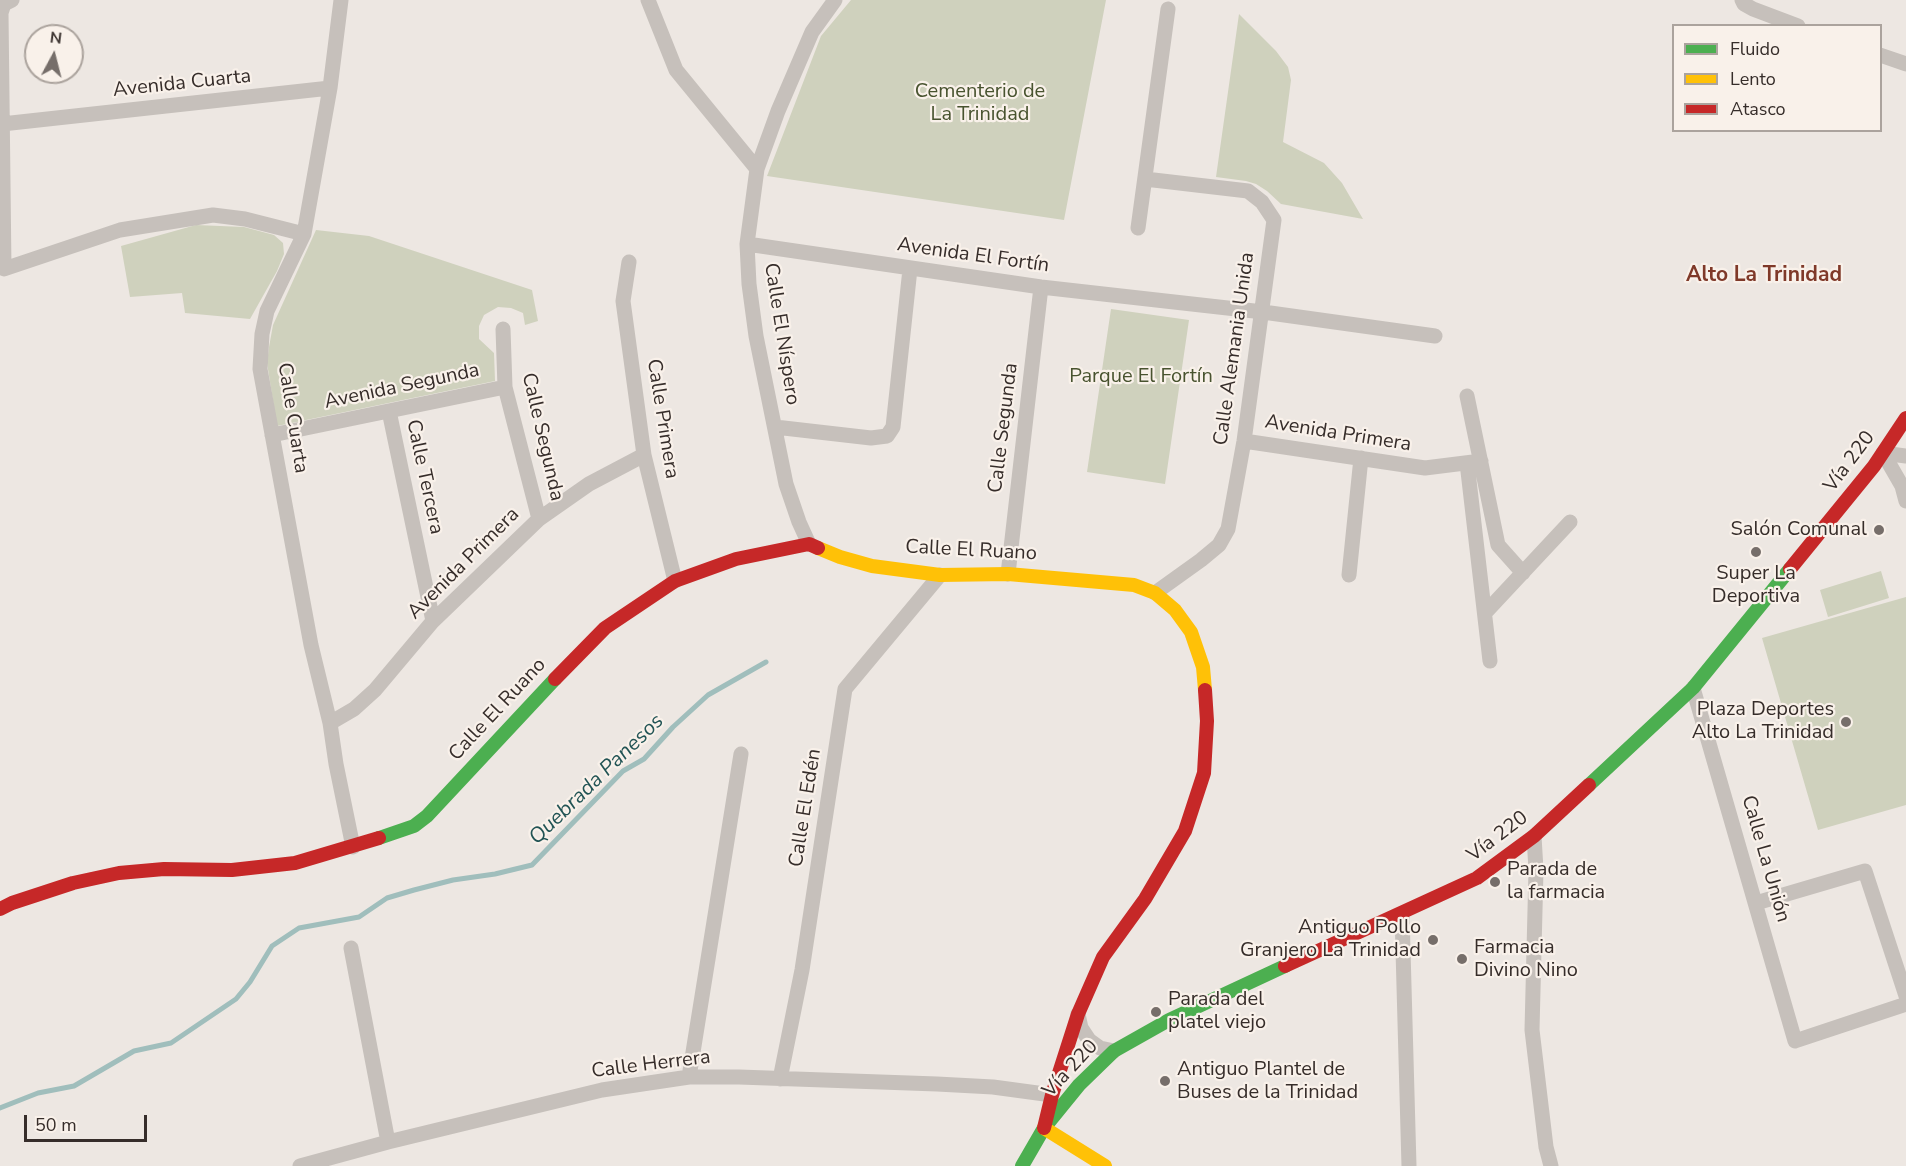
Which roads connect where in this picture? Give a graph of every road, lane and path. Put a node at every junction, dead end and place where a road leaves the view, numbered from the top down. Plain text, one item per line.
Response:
1 (341, 0) edge
2 (648, 0) edge
3 (835, 0) edge
4 (1742, 0) edge
5 (8, 2) edge
6 (1168, 9) dead end
7 (1793, 24) edge
8 (1882, 55) edge
9 (1906, 64) edge
10 (330, 88) junction
11 (2, 124) junction
12 (757, 169) junction
13 (1145, 179) junction
14 (1138, 228) dead end
15 (304, 234) junction
16 (747, 244) junction
17 (629, 262) dead end
18 (910, 269) junction
19 (1041, 287) junction
20 (1263, 312) junction
21 (503, 329) dead end
22 (1435, 336) dead end
23 (505, 387) junction
24 (1467, 396) dead end
25 (389, 411) junction
26 (1906, 418) edge
27 (775, 427) junction
28 (272, 435) junction
29 (1244, 441) junction
30 (1883, 453) junction
31 (644, 455) junction
32 (1906, 456) edge
33 (1361, 458) junction
34 (1474, 462) junction
35 (1906, 501) edge
36 (539, 519) junction
37 (1570, 522) dead end
38 (808, 544) junction
39 (1523, 573) junction
40 (940, 574) junction
41 (1008, 574) junction
42 (1349, 575) dead end
43 (675, 581) junction
44 (1155, 593) junction
45 (1485, 613) junction
46 (433, 621) junction
47 (1490, 661) dead end
48 (1694, 688) junction
49 (330, 723) junction
50 (741, 754) dead end
51 (1534, 836) junction
52 (353, 847) junction
53 (1756, 903) junction
54 (0, 909) edge
55 (1402, 914) junction
56 (351, 948) dead end
57 (1906, 996) edge
58 (1906, 1004) edge
59 (1078, 1014) junction
60 (1114, 1051) junction
61 (689, 1077) junction
62 (780, 1079) junction
63 (1052, 1095) junction
64 (1044, 1128) junction
65 (388, 1142) junction
66 (300, 1166) edge
67 (1022, 1166) edge
68 (1105, 1166) edge
69 (1408, 1166) edge
70 (1551, 1166) edge

1 - 10 street, Calle Cuarta
2 - 12 street
3 - 12 street, Calle El Níspero
4 - 7 street
5 - 11 street
6 - 13 street
8 - 9 street
10 - 11 street, Avenida Cuarta
10 - 15 street, Calle Cuarta
11 - 15 street
12 - 16 street, Calle El Níspero
13 - 14 street
13 - 20 street, Calle Alemania Unida
15 - 28 street, Calle Cuarta
16 - 18 street, Avenida El Fortín
16 - 27 street, Calle El Níspero
17 - 31 street, Calle Primera
18 - 19 street, Avenida El Fortín
18 - 27 street
19 - 20 street, Avenida El Fortín
19 - 41 street, Calle Segunda
20 - 22 street
20 - 29 street, Calle Alemania Unida
21 - 23 street, Calle Segunda
23 - 25 street, Avenida Segunda
23 - 36 street, Calle Segunda
24 - 34 street
25 - 28 street, Avenida Segunda
25 - 46 street, Calle Tercera
26 - 30 street, Vía 220
27 - 38 street, Calle El Níspero
28 - 49 street, Calle Cuarta
29 - 33 street, Avenida Primera
29 - 44 street, Calle Alemania Unida
30 - 32 street
30 - 35 street
30 - 48 street, Vía 220
31 - 36 street, Avenida Primera
31 - 43 street, Calle Primera
33 - 34 street, Avenida Primera
33 - 42 street
34 - 39 street
34 - 45 street
36 - 46 street, Avenida Primera
37 - 39 street
38 - 40 street, Calle El Ruano
38 - 43 street, Calle El Ruano
39 - 45 street
40 - 41 street, Calle El Ruano
40 - 62 street, Calle El Edén
41 - 44 street, Calle El Ruano
43 - 52 street, Calle El Ruano
44 - 59 street, Calle El Ruano
45 - 47 street
46 - 49 street, Avenida Primera
48 - 51 street, Vía 220
48 - 53 street, Calle La Unión
49 - 52 street, Calle Cuarta
50 - 61 street
51 - 55 street, Vía 220
51 - 70 street
52 - 54 street, Calle El Ruano
53 - 57 street
53 - 58 street, Calle La Unión
55 - 60 street, Vía 220
55 - 69 street
56 - 65 street
59 - 60 street
59 - 63 street, Calle El Ruano
60 - 64 street, Vía 220
61 - 62 street, Calle Herrera
61 - 65 street, Calle Herrera
62 - 63 street, Calle Herrera
63 - 64 street, Calle El Ruano
64 - 67 street, Vía 220
64 - 68 street
65 - 66 street, Calle Herrera

